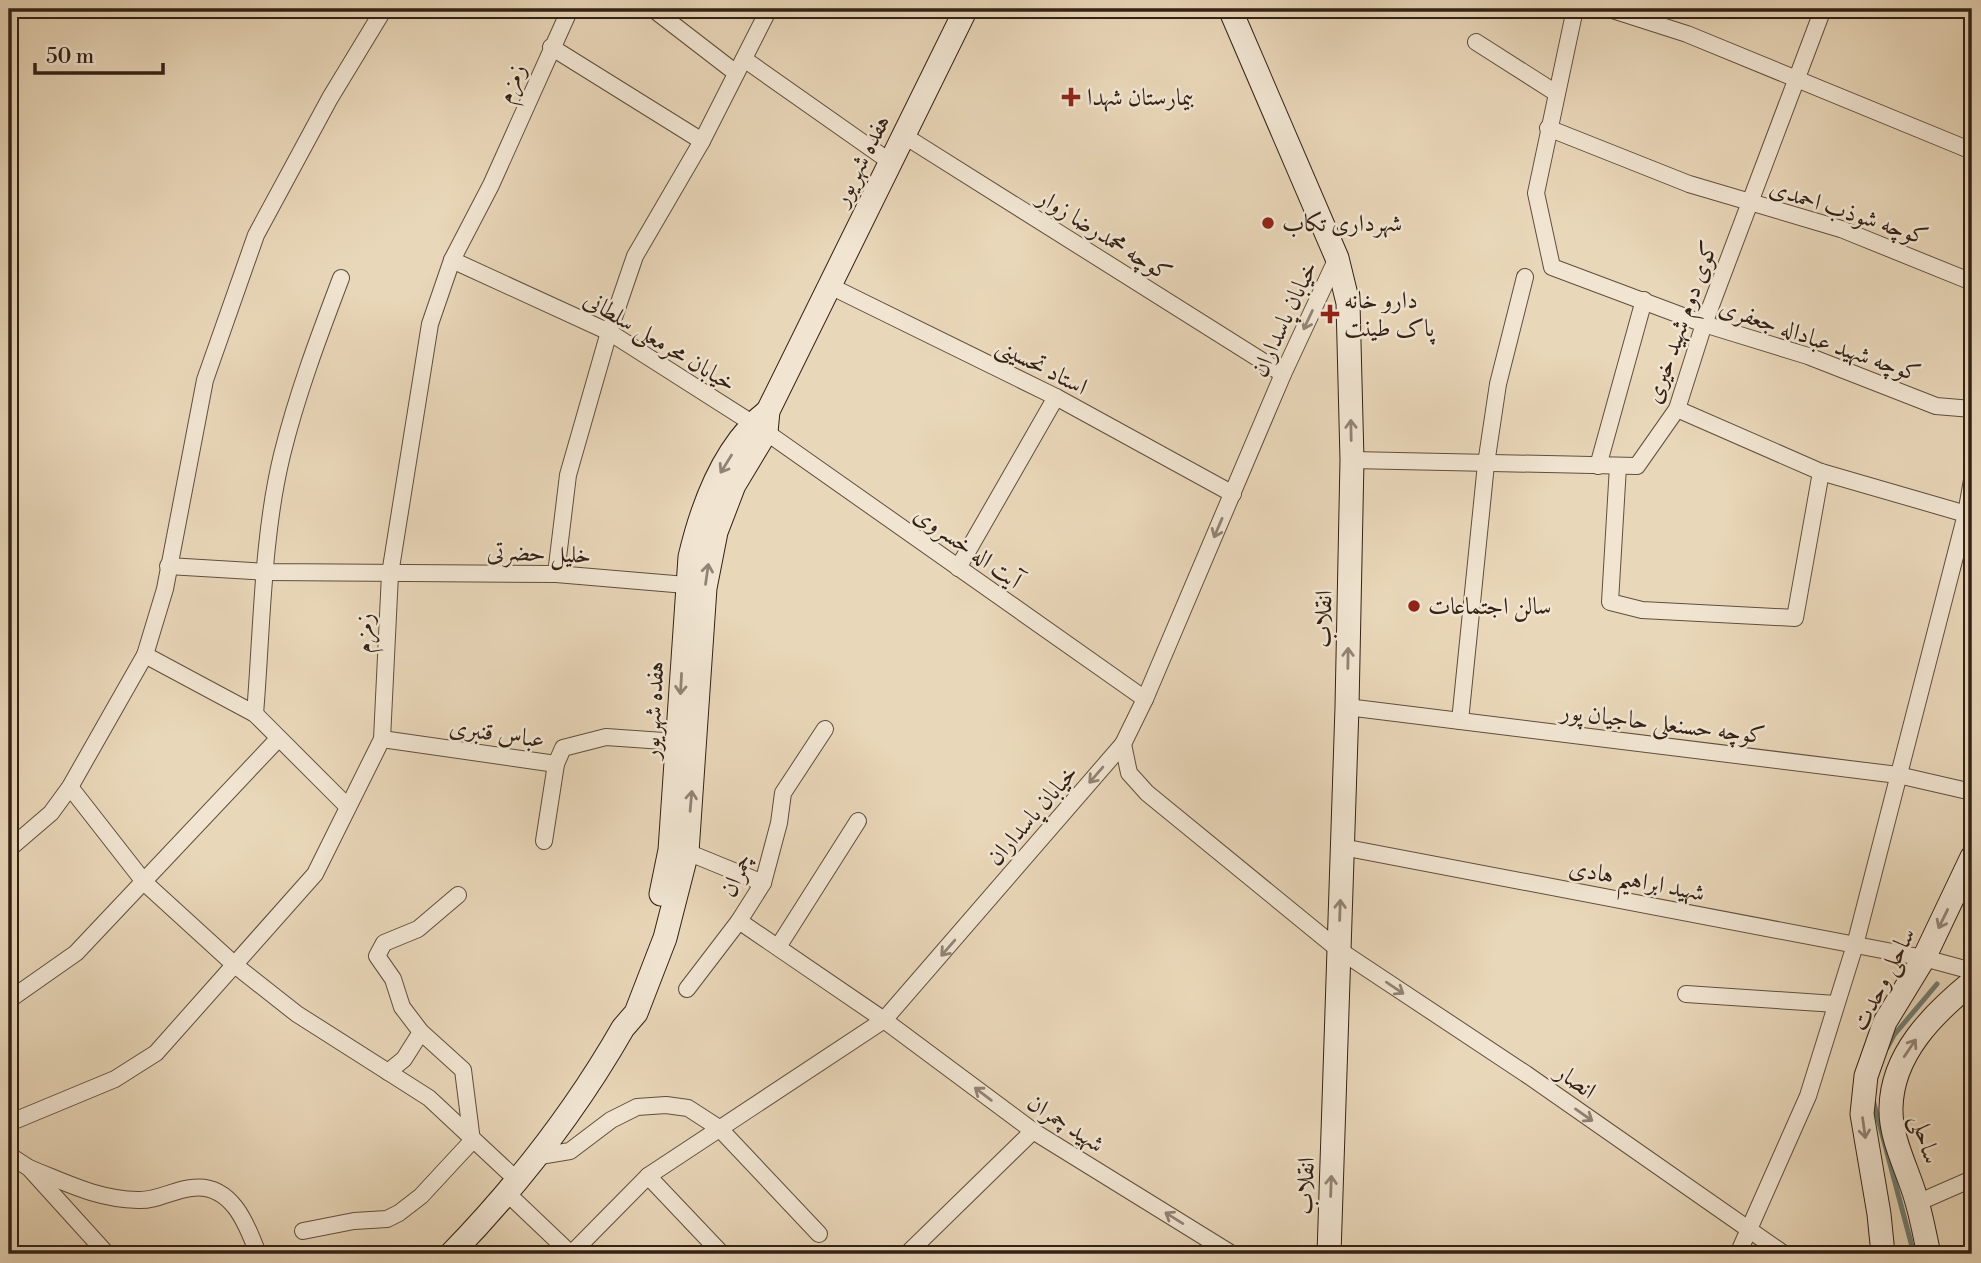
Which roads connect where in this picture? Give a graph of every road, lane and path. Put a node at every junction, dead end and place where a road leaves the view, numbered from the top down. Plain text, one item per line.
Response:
1 (384, 9) edge
2 (570, 9) edge
3 (653, 9) edge
4 (769, 9) edge
5 (966, 9) edge
6 (1230, 9) edge
7 (1575, 9) edge
8 (1609, 9) edge
9 (1823, 9) edge
10 (1476, 41) dead end
11 (551, 47) junction
12 (740, 66) junction
13 (1798, 78) junction
14 (1556, 93) junction
15 (1548, 128) junction
16 (903, 135) junction
17 (702, 141) junction
18 (1972, 151) edge
19 (889, 161) junction
20 (1750, 203) junction
21 (1337, 258) junction
22 (452, 260) junction
23 (1525, 277) dead end
24 (341, 278) dead end
25 (1972, 282) edge
26 (828, 285) junction
27 (1644, 300) junction
28 (1704, 324) junction
29 (609, 332) junction
30 (1283, 374) junction
31 (1056, 397) junction
32 (1677, 408) junction
33 (1972, 409) edge
34 (762, 422) junction
35 (1352, 460) junction
36 (1486, 464) junction
37 (1598, 466) junction
38 (1618, 466) junction
39 (1821, 472) junction
40 (1972, 480) edge
41 (1233, 494) junction
42 (1966, 514) junction
43 (168, 566) junction
44 (958, 568) junction
45 (267, 572) junction
46 (390, 574) junction
47 (556, 574) junction
48 (686, 585) junction
49 (145, 655) junction
50 (1145, 699) junction
51 (1348, 707) junction
52 (255, 714) junction
53 (1460, 721) junction
54 (825, 729) dead end
55 (278, 739) junction
56 (382, 739) junction
57 (678, 742) junction
58 (1122, 744) junction
59 (556, 764) junction
60 (1898, 775) junction
61 (70, 787) junction
62 (1972, 792) edge
63 (348, 807) junction
64 (858, 821) dead end
65 (544, 841) dead end
66 (1342, 847) junction
67 (9, 849) edge
68 (687, 852) junction
69 (1972, 858) edge
70 (145, 883) junction
71 (763, 883) junction
72 (458, 895) dead end
73 (739, 921) junction
74 (1855, 945) junction
75 (778, 947) junction
76 (1339, 950) junction
77 (1924, 958) junction
78 (236, 966) junction
79 (1972, 971) edge
80 (1972, 982) edge
81 (687, 989) dead end
82 (1686, 994) dead end
83 (9, 1000) edge
84 (1836, 1004) junction
85 (884, 1020) junction
86 (623, 1027) junction
87 (421, 1032) junction
88 (387, 1072) junction
89 (9, 1123) edge
90 (719, 1128) junction
91 (1033, 1131) junction
92 (472, 1141) junction
93 (9, 1155) edge
94 (540, 1156) junction
95 (29, 1168) junction
96 (648, 1176) junction
97 (1972, 1180) edge
98 (514, 1188) junction
99 (1917, 1203) junction
100 (1748, 1230) junction
101 (303, 1231) dead end
102 (819, 1234) dead end
103 (107, 1254) edge
104 (258, 1254) edge
105 (451, 1254) edge
106 (571, 1254) edge
107 (722, 1254) edge
108 (907, 1254) edge
109 (1231, 1254) edge
110 (1329, 1254) edge
111 (1738, 1254) edge
112 (1784, 1254) edge
113 (1882, 1254) edge
114 (1929, 1254) edge

1 - 43 street
2 - 11 street, زمزم
3 - 12 street
4 - 12 street
5 - 16 main road, هفده شهریور
6 - 21 main road, انقلاب
7 - 14 street, کوچه شهید عباداله جعفری
8 - 13 street
9 - 13 street, کوی دوم شهید خیری
10 - 14 street
11 - 17 street
11 - 22 street, زمزم
12 - 17 street
12 - 19 street
13 - 18 street
13 - 20 street, کوی دوم شهید خیری
14 - 15 street, کوچه شهید عباداله جعفری
15 - 20 street
15 - 27 street, کوچه شهید عباداله جعفری
16 - 19 main road, هفده شهریور
16 - 30 street, کوچه محمدرضا زوار
17 - 29 street
19 - 26 main road, هفده شهریور
20 - 25 street, کوچه شوذب احمدی
20 - 28 street, کوی دوم شهید خیری
21 -> 30 street, خیابان پاسداران
35 -> 21 main road, انقلاب
22 - 29 street, خیابان محرمعلی سلطانی
22 - 46 street, زمزم
23 - 36 street
24 - 45 street
26 - 31 street, استاد تحسینی
26 - 34 main road, هفده شهریور
27 - 28 street, کوچه شهید عباداله جعفری
27 - 37 street
28 - 32 street, کوی دوم شهید خیری
28 - 33 street, کوچه شهید عباداله جعفری
29 - 34 street, خیابان محرمعلی سلطانی
29 - 47 street
30 - 41 street, خیابان پاسداران
31 - 41 street, استاد تحسینی
31 - 44 street
32 - 38 street, کوی دوم شهید خیری
32 - 39 street
34 - 44 street, آیت اله خسروی
34 -> 48 main road, هفده شهریور
68 -> 34 main road, هفده شهریور
35 - 36 street, کوی دوم شهید خیری
51 -> 35 main road, انقلاب
36 - 37 street, کوی دوم شهید خیری
36 - 53 street
37 - 38 street, کوی دوم شهید خیری
38 - 39 street
39 - 42 street
40 - 42 street
41 -> 50 street, خیابان پاسداران
42 - 60 street
43 - 45 street, خلیل حضرتی
43 - 49 street
44 - 50 street, آیت اله خسروی
45 - 46 street, خلیل حضرتی
45 - 52 street
46 - 47 street, خلیل حضرتی
46 - 56 street, زمزم
47 - 48 street, خلیل حضرتی
48 -> 57 main road, هفده شهریور
49 - 52 street
49 - 61 street
50 - 58 street, خیابان پاسداران
51 - 53 street, کوچه حسنعلی حاجیان پور
51 - 66 main road, انقلاب
52 - 55 street
53 - 60 street, کوچه حسنعلی حاجیان پور
54 - 71 street, چمران
55 - 63 street
55 - 70 street
56 - 59 street, عباس قنبری
56 - 63 street, زمزم
57 - 59 street, عباس قنبری
57 - 86 main road, هفده شهریور
58 - 76 street
58 -> 85 street, خیابان پاسداران
59 - 65 street
60 - 62 street, کوچه حسنعلی حاجیان پور
60 - 74 street
61 - 67 street
61 - 70 street
63 - 78 street, زمزم
64 - 75 street
66 - 74 street, شهید ابراهیم هادی
76 -> 66 main road, انقلاب
68 - 71 street
68 - 86 main road, هفده شهریور
69 -> 77 main road, ساحلی وحدت
70 - 78 street
70 - 83 street
71 - 73 street, چمران
72 - 87 street
73 - 75 street, چمران
73 - 81 street
74 - 77 street, شهید ابراهیم هادی
74 - 84 street
75 - 85 street, چمران
76 -> 100 street, انصار
110 -> 76 main road, انقلاب
77 - 79 street, شهید ابراهیم هادی
77 -> 113 main road, ساحلی وحدت
78 - 88 street
78 - 89 street, زمزم
99 -> 80 main road, ساحلی
82 - 84 street
84 - 100 street
85 - 90 street, خیابان پاسداران
91 -> 85 street, شهید چمران
86 - 94 main road, هفده شهریور
87 - 88 street
87 - 92 street
88 - 92 street
90 - 94 street
90 - 96 street, خیابان پاسداران
90 - 102 street
91 - 108 street
109 -> 91 street, شهید چمران
92 - 98 street
92 - 101 street
93 - 95 street
94 - 98 main road, هفده شهریور
95 - 103 street
95 - 104 street
96 - 106 street, خیابان پاسداران
96 - 107 street
97 - 99 street
98 - 105 main road, هفده شهریور
98 - 106 street
99 - 114 main road, ساحلی
100 - 111 street
100 - 112 street, انصار

